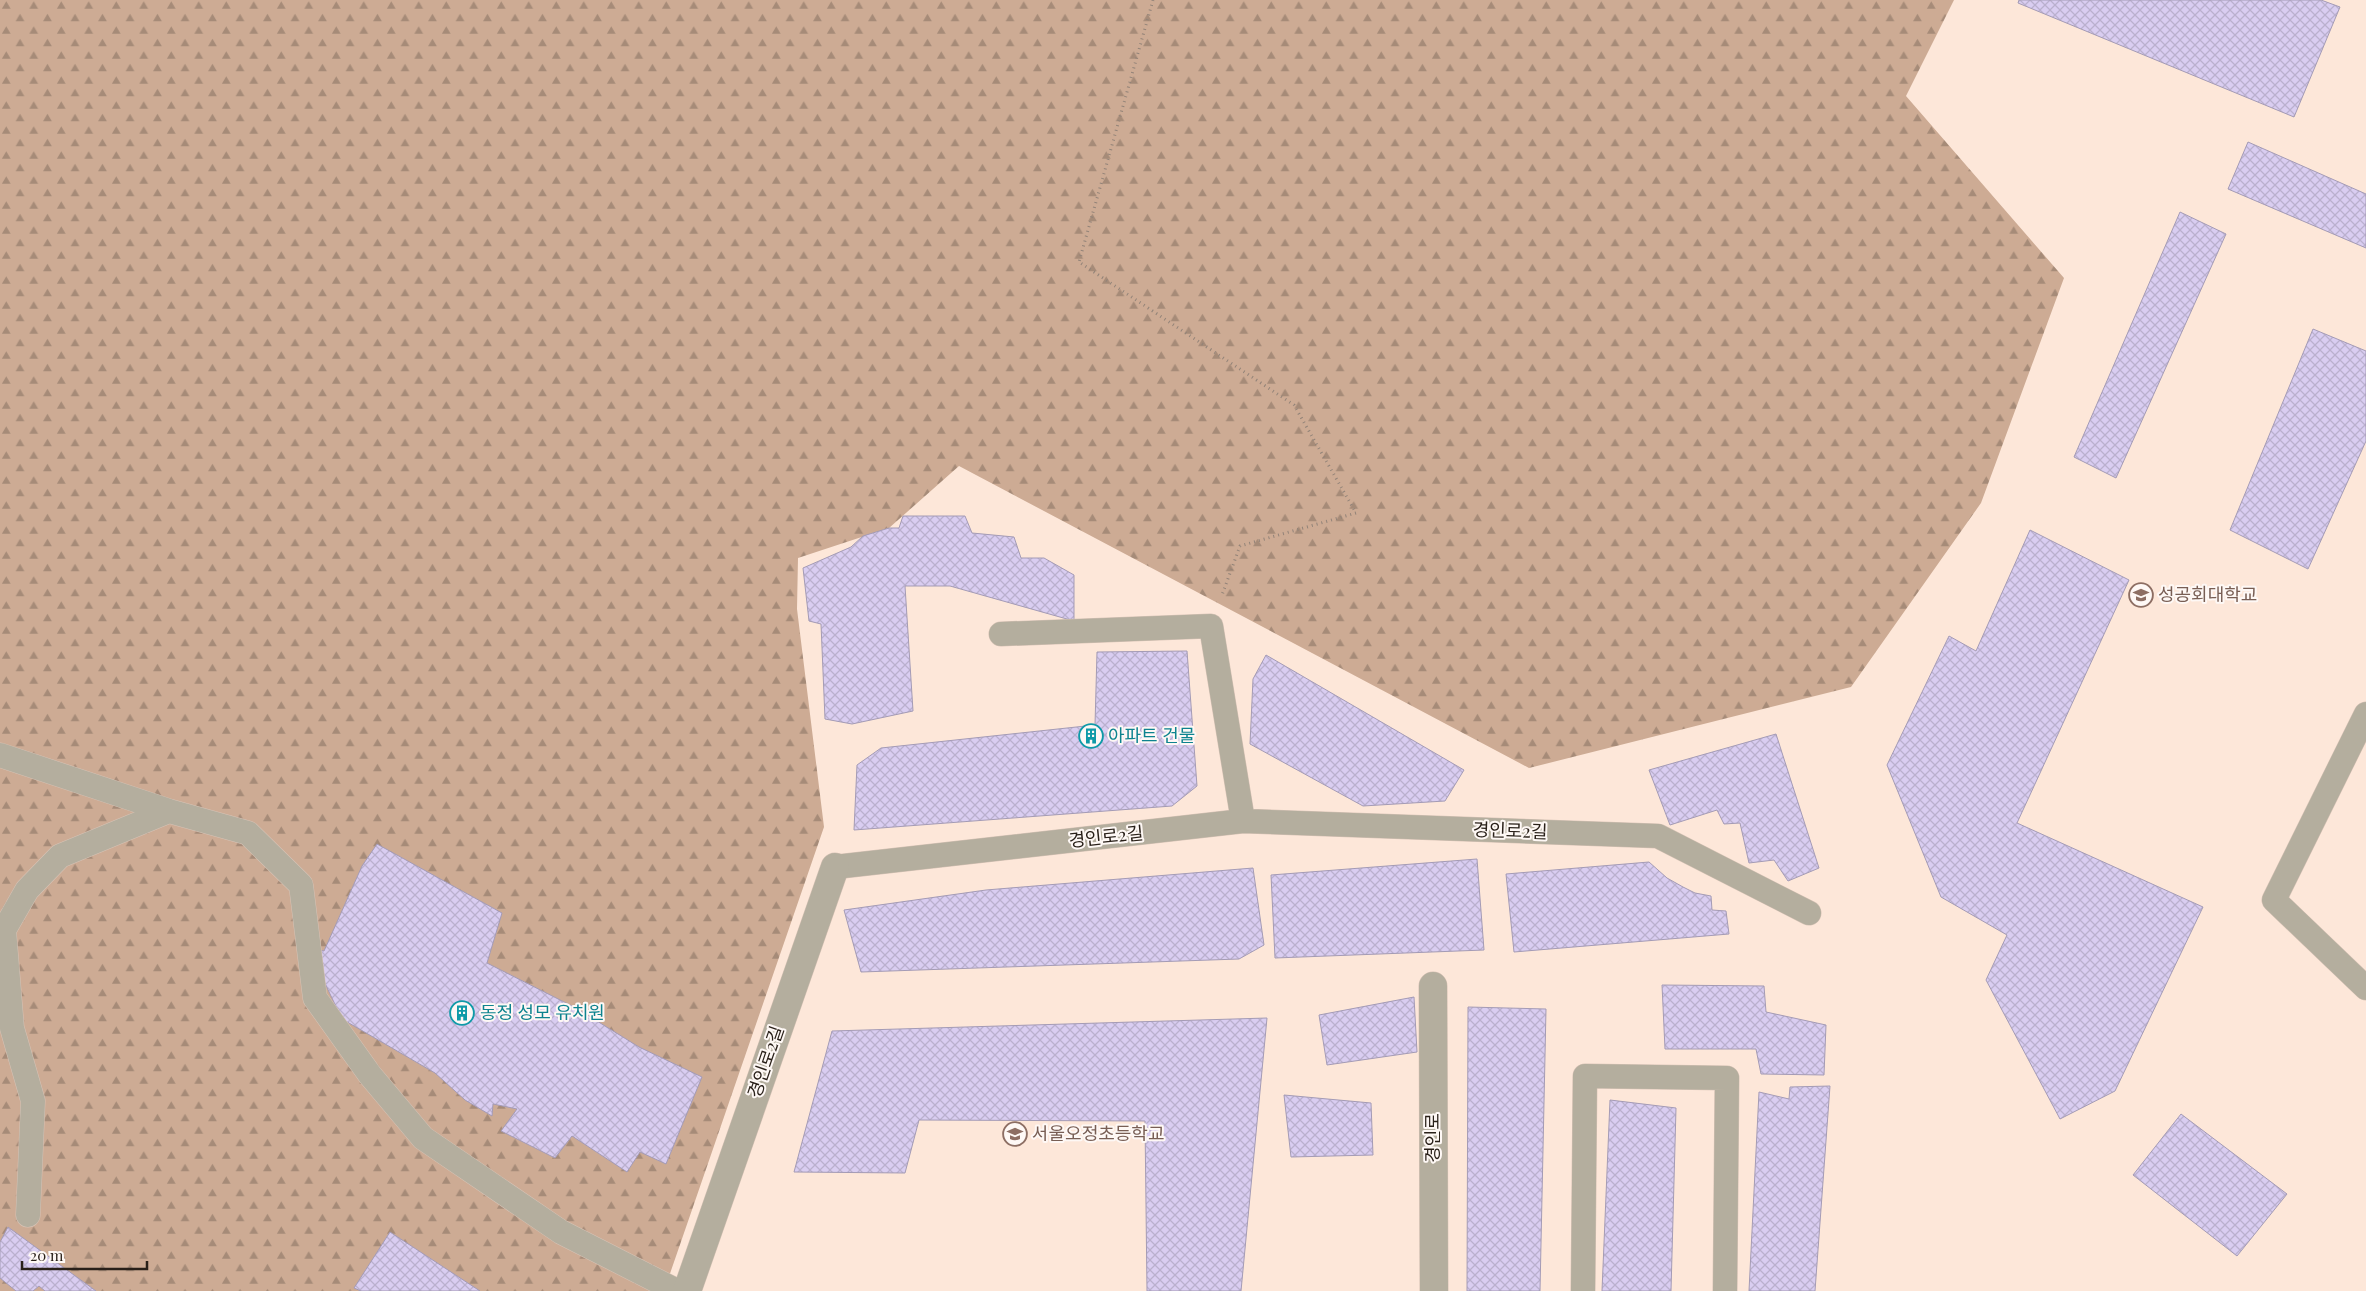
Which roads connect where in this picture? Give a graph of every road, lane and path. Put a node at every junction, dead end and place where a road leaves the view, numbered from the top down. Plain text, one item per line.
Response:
1 (1153, 0) edge
2 (1211, 626) junction
3 (1001, 634) dead end
4 (2366, 714) edge
5 (0, 755) edge
6 (170, 811) junction
7 (1243, 821) junction
8 (834, 867) joint
9 (1809, 912) dead end
10 (1433, 986) dead end
11 (2366, 988) edge
12 (28, 1215) dead end
13 (677, 1291) edge
14 (687, 1291) edge
15 (1434, 1291) edge
16 (1583, 1291) edge
17 (1725, 1291) edge

1 - 2 path
2 - 3 lane
2 - 7 lane
4 - 11 lane
5 - 6 lane
6 - 12 lane
6 - 13 lane
7 - 8 lane, 경인로2길
7 - 9 lane, 경인로2길
8 - 14 street, 경인로2길
10 - 15 street, 경인로
16 - 17 lane

